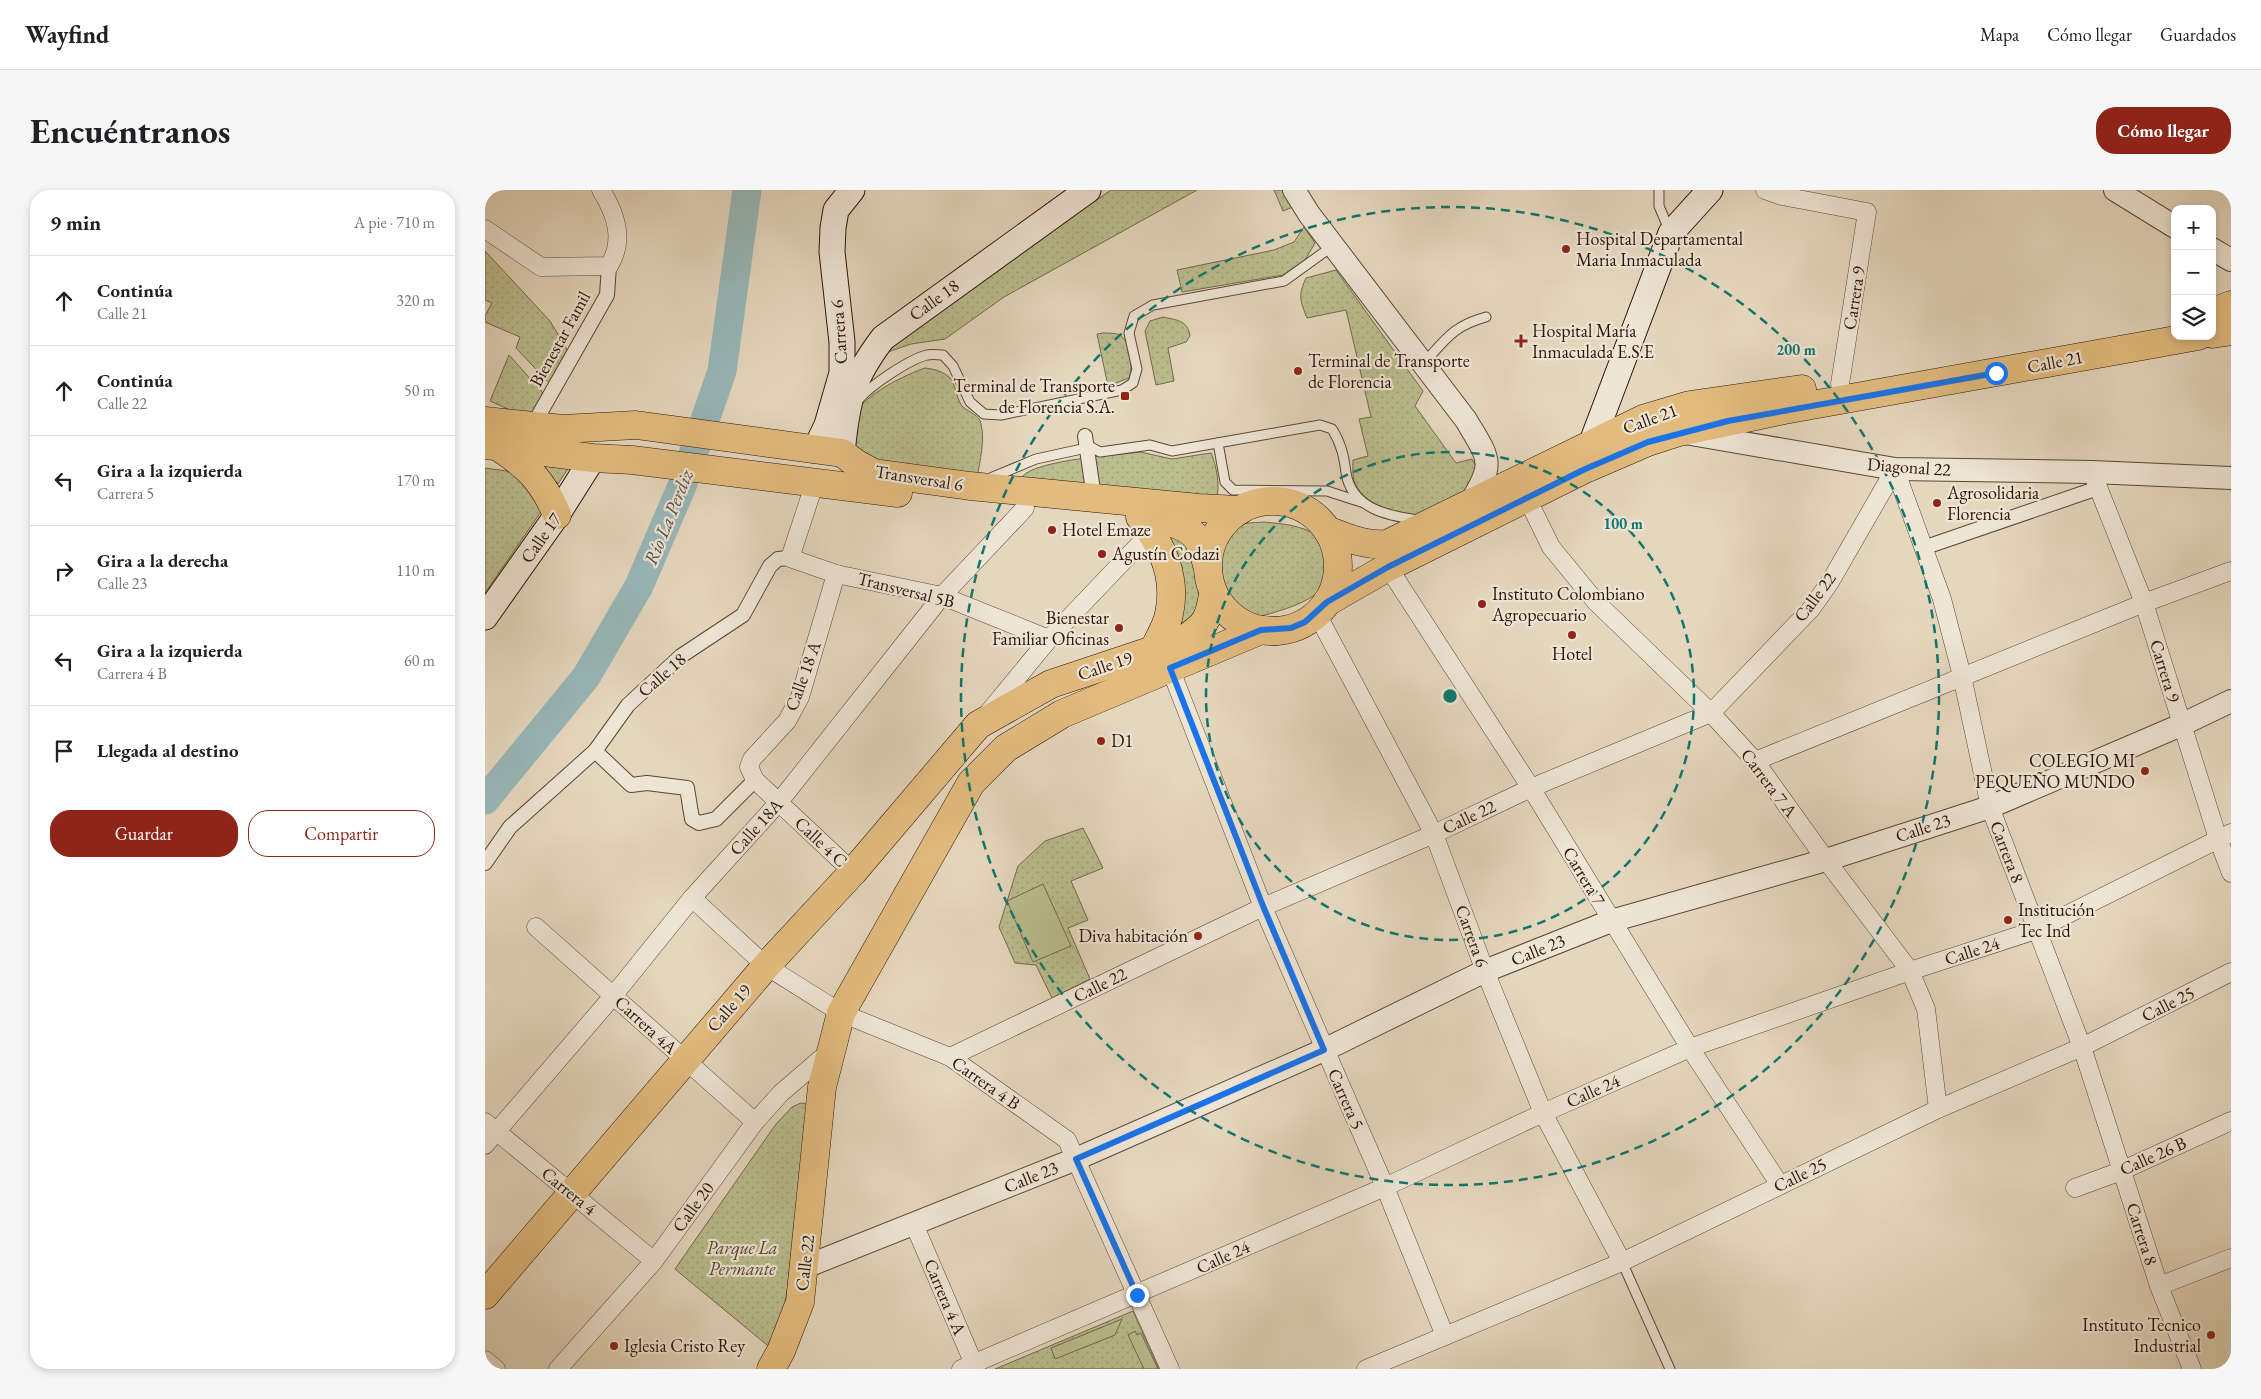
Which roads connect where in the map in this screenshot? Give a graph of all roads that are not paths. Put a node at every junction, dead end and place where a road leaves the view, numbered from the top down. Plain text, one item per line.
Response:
1 (601, 190) edge
2 (852, 190) edge
3 (1294, 190) edge
4 (1659, 190) edge
5 (1710, 190) edge
6 (1765, 190) edge
7 (2115, 190) edge
8 (1078, 193) edge
9 (2171, 224) edge
10 (485, 229) edge
11 (1671, 233) junction
12 (1334, 245) junction
13 (2216, 252) edge
14 (2231, 260) edge
15 (609, 266) junction
16 (2231, 305) edge
17 (2216, 311) edge
18 (1486, 317) dead end
19 (2171, 324) edge
20 (2231, 331) edge
21 (2216, 333) edge
22 (2175, 340) edge
23 (1423, 364) junction
24 (1840, 384) junction
25 (847, 412) junction
26 (485, 421) edge
27 (532, 427) junction
28 (1679, 432) junction
29 (1086, 441) junction
30 (1592, 442) junction
31 (1218, 443) junction
32 (493, 446) edge
33 (805, 448) junction
34 (842, 453) junction
35 (593, 458) junction
36 (1895, 469) junction
37 (2231, 478) edge
38 (2095, 480) junction
39 (803, 481) junction
40 (970, 486) junction
41 (1094, 497) junction
42 (1527, 498) junction
43 (1361, 502) junction
44 (1470, 503) junction
45 (1025, 508) junction
46 (1240, 510) junction
47 (557, 516) junction
48 (1436, 522) junction
49 (1146, 524) junction
50 (1327, 530) junction
51 (1923, 548) junction
52 (789, 558) junction
53 (1207, 565) junction
54 (1388, 567) junction
55 (2231, 571) edge
56 (837, 574) junction
57 (1213, 594) junction
58 (942, 596) junction
59 (2143, 603) junction
60 (1322, 608) junction
61 (485, 617) edge
62 (1276, 631) junction
63 (1049, 639) junction
64 (1162, 658) junction
65 (1962, 676) junction
66 (2231, 701) edge
67 (1711, 713) junction
68 (978, 725) junction
69 (2181, 725) junction
70 (595, 751) junction
71 (1755, 761) junction
72 (752, 774) junction
73 (1531, 788) junction
74 (779, 802) junction
75 (1990, 807) junction
76 (1434, 834) junction
77 (2224, 836) edge
78 (1825, 860) junction
79 (485, 862) edge
80 (853, 872) junction
81 (2231, 873) edge
82 (692, 898) junction
83 (1263, 906) junction
84 (1611, 921) junction
85 (536, 927) dead end
86 (2037, 930) junction
87 (766, 966) junction
88 (1485, 971) junction
89 (1910, 971) junction
90 (2231, 972) edge
91 (613, 996) junction
92 (841, 1013) junction
93 (2082, 1047) junction
94 (1690, 1048) junction
95 (832, 1049) junction
96 (1324, 1050) junction
97 (951, 1057) junction
98 (685, 1060) junction
99 (1938, 1109) junction
100 (1543, 1113) junction
101 (2231, 1121) edge
102 (755, 1122) junction
103 (491, 1127) edge
104 (485, 1145) edge
105 (1076, 1159) junction
106 (2121, 1171) junction
107 (1779, 1185) junction
108 (1385, 1187) junction
109 (2075, 1188) dead end
110 (572, 1194) junction
111 (914, 1224) junction
112 (2231, 1258) edge
113 (654, 1261) junction
114 (1622, 1262) junction
115 (805, 1267) junction
116 (2159, 1286) junction
117 (485, 1295) edge
118 (1137, 1295) junction
119 (1445, 1336) junction
120 (485, 1360) edge
121 (971, 1367) edge
122 (495, 1369) edge
123 (558, 1369) edge
124 (771, 1369) edge
125 (1170, 1369) edge
126 (1366, 1369) edge
127 (1670, 1369) edge
128 (2192, 1369) edge

1 - 15 street
2 - 33 main road, Carrera 6
3 - 12 street
4 - 11 lane
5 - 11 main road
6 - 24 street, Carrera 9
7 - 9 street
8 - 25 main road, Calle 18
10 - 15 street
11 - 30 main road
12 - 23 street
12 - 25 lane
13 - 14 street
15 - 27 street, Bienestar Famil
16 - 17 main road
18 - 23 lane
19 - 24 main road, Calle 21
20 - 21 main road
22 - 28 main road, Calle 21
23 - 44 street
24 - 30 main road, Calle 21
25 - 34 main road, Calle 18
26 - 27 main road, Transversal 6
27 - 33 main road, Transversal 6
28 - 36 street, Diagonal 22
28 - 42 main road, Calle 21
29 - 31 lane
29 - 40 lane
29 - 41 street
30 - 44 main road, Calle 21
31 - 43 lane
31 - 43 lane
32 - 35 main road, Transversal 6
32 - 47 main road
33 - 34 main road, Transversal 6
34 - 40 main road, Transversal 6
35 - 39 main road, Transversal 6
35 - 47 main road, Calle 17
36 - 38 street, Diagonal 22
36 - 51 street, Carrera 8
36 - 67 street, Calle 22
37 - 38 street, Diagonal 22
38 - 51 street
38 - 59 street, Carrera 9
39 - 45 main road, Transversal 6
39 - 52 street
40 - 41 main road, Transversal 6
41 - 46 main road, Transversal 6
42 - 54 main road, Calle 21
42 - 67 street, Carrera 7 A
43 - 48 lane
44 - 48 main road, Calle 21
45 - 49 main road, Transversal 6
45 - 58 street, Calle 18A
46 - 50 main road, Calle 21
46 - 53 main road, Calle 21
47 - 61 main road, Calle 17
48 - 50 main road, Calle 21
49 - 53 main road, Transversal 6
49 - 63 street, Calle 19
49 - 64 main road
50 - 60 main road, Calle 21
51 - 65 street, Carrera 8
52 - 56 street, Transversal 5B
52 - 70 street, Calle 18
53 - 57 main road, Calle 21
54 - 60 main road, Calle 21
54 - 73 street, Carrera 7
55 - 59 street
56 - 58 street, Transversal 5B
56 - 72 street, Calle 18 A
57 - 62 main road, Calle 21
57 - 64 main road, Calle 19
58 - 63 street, Transversal 5B
58 - 74 street, Calle 18A
59 - 65 street
59 - 69 street, Carrera 9
60 - 62 main road, Calle 21
60 - 76 street, Carrera 6
62 - 64 main road, Calle 22
63 - 68 street, Calle 19
64 - 68 main road, Calle 19
64 - 83 street, Carrera 5
64 - 92 main road, Calle 22
65 - 71 street
65 - 75 street, Carrera 8
66 - 69 street, Calle 23
67 - 71 street, Carrera 7 A
67 - 73 street, Calle 22
68 - 80 main road, Calle 19
69 - 75 street, Calle 23
69 - 77 street, Carrera 9
70 - 72 street
70 - 79 street, Calle 18
71 - 78 street, Carrera 7 A
72 - 74 street, Calle 4 C
73 - 76 street, Calle 22
73 - 84 street, Carrera 7
74 - 80 street, Calle 4 C
74 - 82 street, Calle 18A
75 - 78 street, Calle 23
75 - 86 street, Carrera 8
76 - 83 street, Calle 22
76 - 88 street, Carrera 6
77 - 81 street, Carrera 9
77 - 86 street, Calle 24
78 - 84 street, Calle 23
78 - 89 street, Carrera 7 A
80 - 87 main road, Calle 19
82 - 87 street, Carrera 4 B
82 - 91 street, Calle 18A
83 - 96 street, Carrera 5
83 - 97 street, Calle 22
84 - 88 street, Calle 23
84 - 94 street, Carrera 7
85 - 91 street, Carrera 4A
86 - 89 street, Calle 24
86 - 93 street, Carrera 8
87 - 92 street, Carrera 4 B
87 - 98 main road, Calle 19
88 - 96 street, Calle 23
88 - 100 street, Carrera 6
89 - 94 street, Calle 24
89 - 99 street, Carrera 7 A
90 - 93 street, Calle 25
91 - 98 street, Carrera 4A
91 - 103 street, Calle 18A
92 - 95 main road, Calle 22
92 - 97 street, Carrera 4 B
93 - 99 street, Calle 25
93 - 106 street, Carrera 8
94 - 100 street, Calle 24
94 - 107 street, Carrera 7
95 - 102 street, Calle 20
95 - 115 main road, Calle 22
96 - 105 street, Calle 23
96 - 108 street, Carrera 5
97 - 105 street, Carrera 4 B
98 - 102 street, Carrera 4A
98 - 110 main road, Calle 19
99 - 107 street, Calle 25
100 - 108 street, Calle 24
100 - 114 street, Carrera 6
101 - 106 street, Calle 26 B
102 - 113 street, Calle 20
103 - 104 street, Calle 18A
103 - 110 street, Carrera 4
105 - 111 street, Calle 23
105 - 118 street, Carrera 4 B
106 - 109 street, Calle 26 B
106 - 116 street, Carrera 8
107 - 114 street, Calle 25
108 - 118 street, Calle 24
108 - 119 street, Carrera 5
110 - 113 street, Carrera 4
110 - 117 main road, Calle 19
111 - 115 street, Calle 23
111 - 121 street, Carrera 4 A
112 - 116 street
113 - 123 street, Calle 20
114 - 119 street, Calle 25
114 - 127 lane
115 - 124 main road, Calle 22
116 - 128 street, Carrera 8
118 - 121 street, Calle 24
118 - 125 street, Carrera 4 B
119 - 126 street, Calle 25
120 - 122 street

